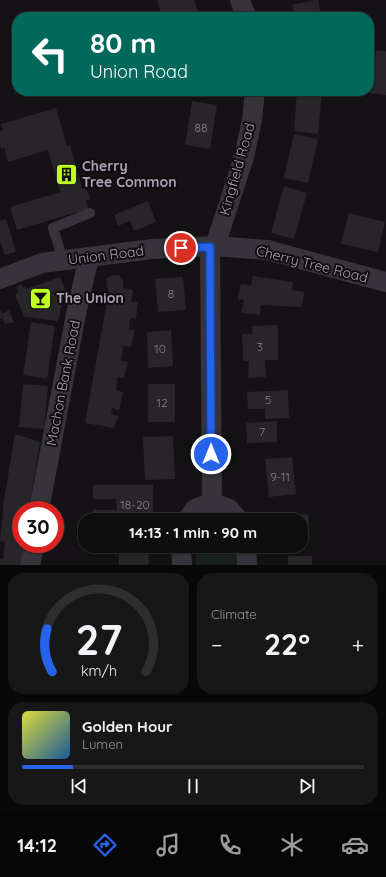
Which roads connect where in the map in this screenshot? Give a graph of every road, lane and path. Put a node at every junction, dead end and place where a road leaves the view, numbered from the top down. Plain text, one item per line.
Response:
1 (240, 0) edge
2 (244, 12) edge
3 (254, 96) edge
4 (90, 213) dead end
5 (212, 247) junction
6 (89, 257) junction
7 (63, 260) junction
8 (0, 279) edge
9 (386, 282) edge
10 (41, 501) edge
11 (212, 502) junction
12 (192, 513) edge
13 (233, 513) edge
14 (32, 553) edge
15 (181, 553) edge
16 (246, 553) edge
17 (30, 565) edge
18 (182, 565) edge
19 (247, 565) edge

1 - 2 street
3 - 5 street, Kingfield Road
4 - 7 lane
5 - 6 street, Union Road
5 - 9 street, Cherry Tree Road
5 - 11 street, Kingfield Road
6 - 7 street, Union Road
6 - 10 street, Machon Bank Road
7 - 8 street, Union Road
11 - 12 street
11 - 13 street
14 - 17 street
15 - 18 street
16 - 19 street

